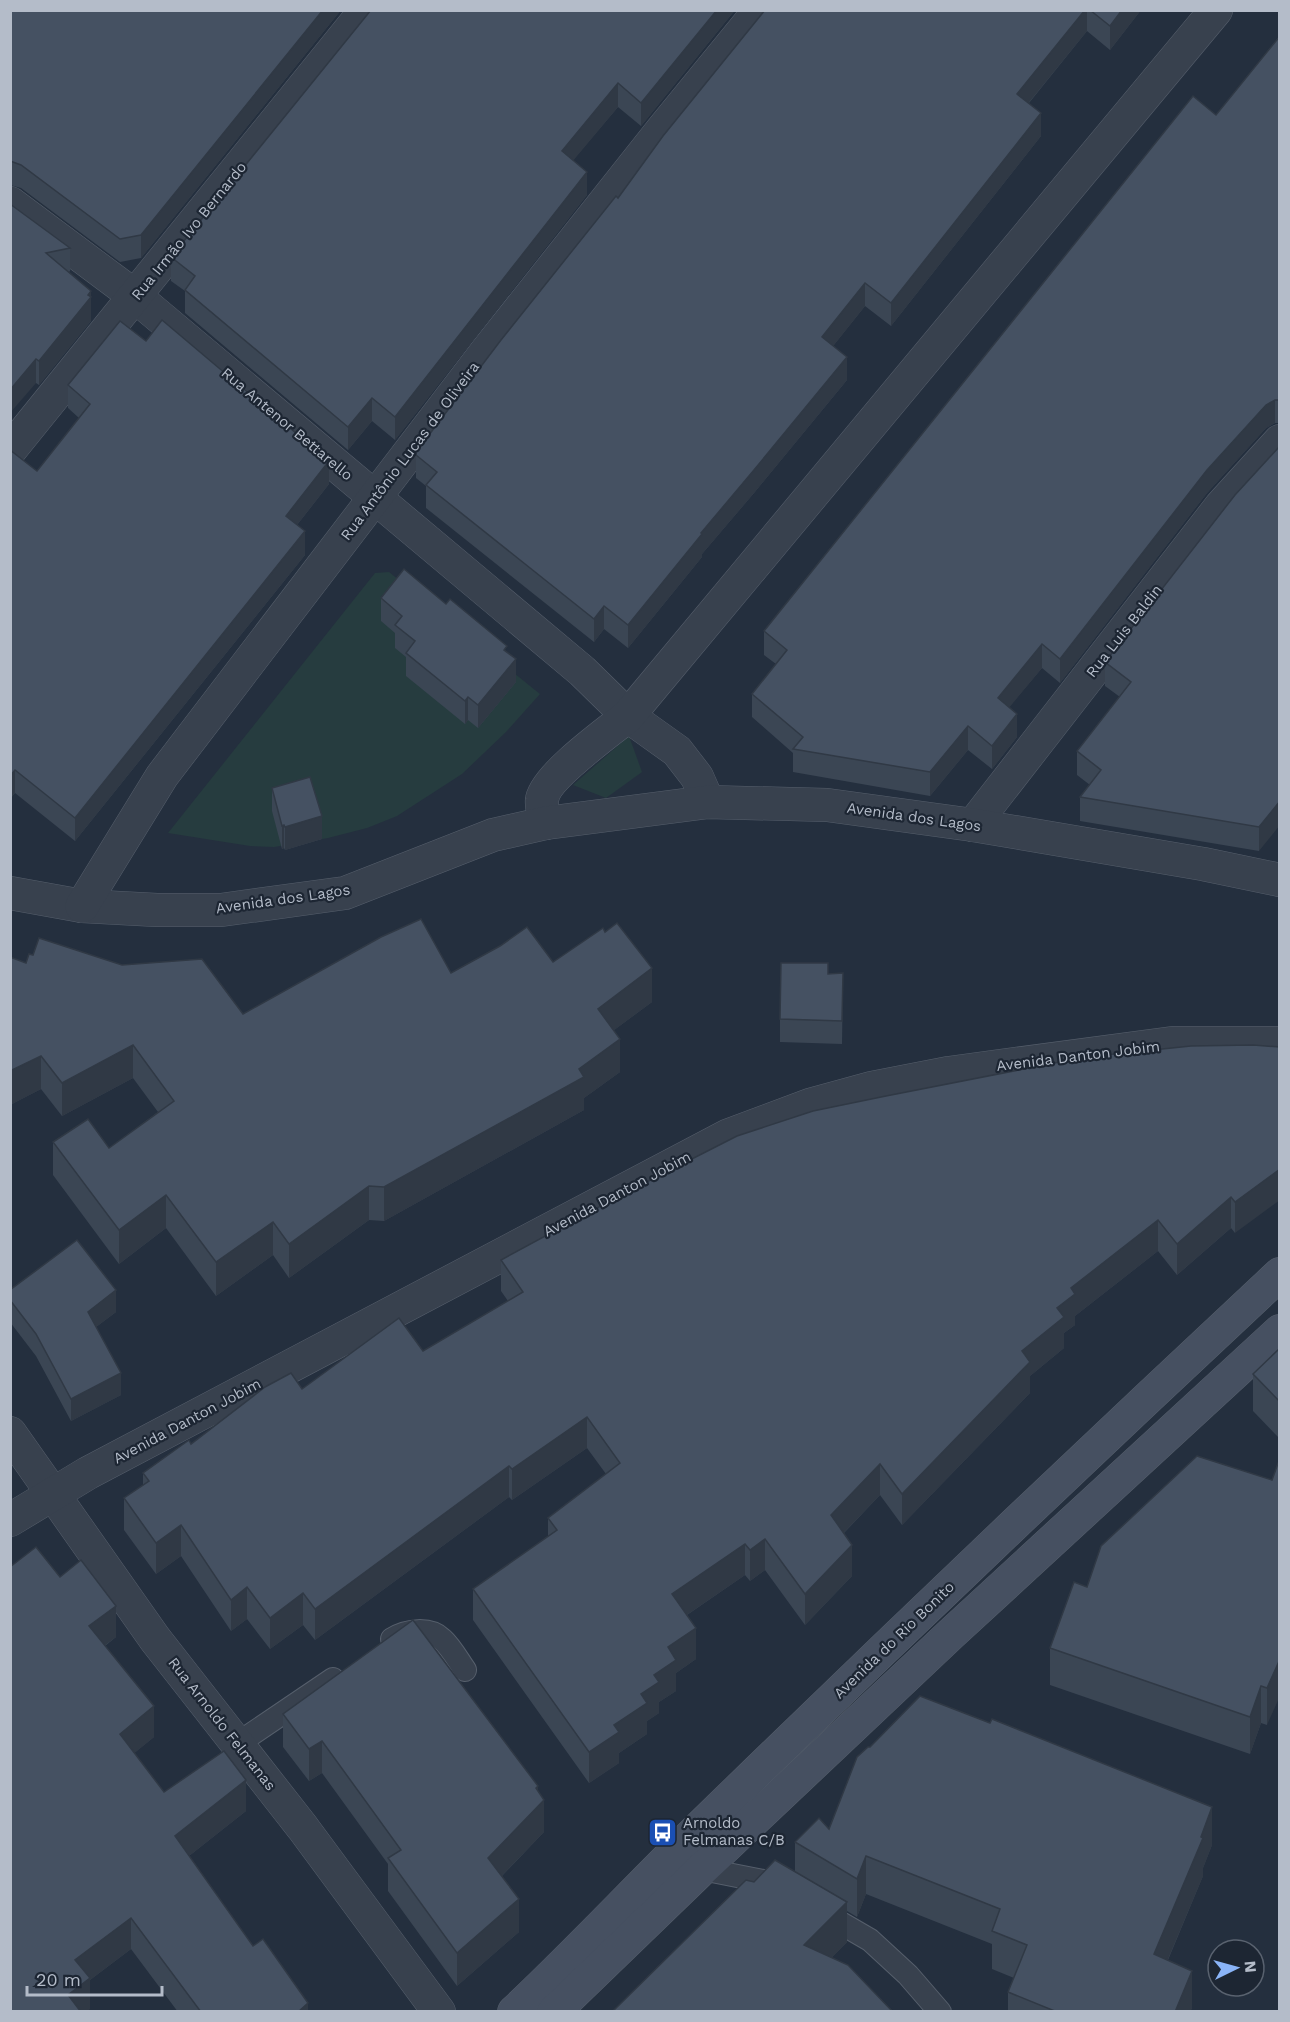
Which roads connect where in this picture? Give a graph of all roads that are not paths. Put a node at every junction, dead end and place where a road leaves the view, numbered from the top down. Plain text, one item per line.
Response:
1 (366, 10) edge
2 (760, 10) edge
3 (1216, 10) edge
4 (10, 203) edge
5 (135, 297) junction
6 (1280, 441) edge
7 (10, 450) edge
8 (375, 499) junction
9 (628, 716) junction
10 (708, 802) junction
11 (546, 823) junction
12 (973, 825) junction
13 (1280, 880) edge
14 (10, 893) edge
15 (82, 906) junction
16 (1280, 1043) edge
17 (1280, 1274) edge
18 (1279, 1332) edge
19 (10, 1432) edge
20 (55, 1494) junction
21 (10, 1520) edge
22 (370, 1654) edge
23 (351, 1666) edge
24 (465, 1671) dead end
25 (237, 1744) junction
26 (702, 1869) junction
27 (439, 2012) edge
28 (514, 2012) edge
29 (554, 2012) edge
30 (940, 2012) edge

1 - 5 street, Rua Irmão Ivo Bernardo
2 - 8 street, Rua Antônio Lucas de Oliveira
3 - 9 street
4 - 5 street, Rua Antenor Bettarello
5 - 7 street, Rua Irmão Ivo Bernardo
5 - 8 street, Rua Antenor Bettarello
6 - 12 street, Rua Luis Baldin
8 - 9 street, Rua Antenor Bettarello
8 - 15 street, Rua Antônio Lucas de Oliveira
9 - 10 street, Rua Antenor Bettarello
9 - 11 street
10 - 11 street, Avenida dos Lagos
10 - 12 street, Avenida dos Lagos
11 - 15 street, Avenida dos Lagos
12 - 13 street, Avenida dos Lagos
14 - 15 street, Avenida dos Lagos
16 - 20 street, Avenida Danton Jobim
17 - 28 main road, Avenida do Rio Bonito
18 - 26 main road
19 - 20 street, Rua Arnoldo Felmanas
20 - 21 street, Avenida Danton Jobim
20 - 25 street, Rua Arnoldo Felmanas
22 - 24 lane
23 - 25 lane
25 - 27 street, Rua Arnoldo Felmanas
26 - 29 main road
26 - 30 lane

